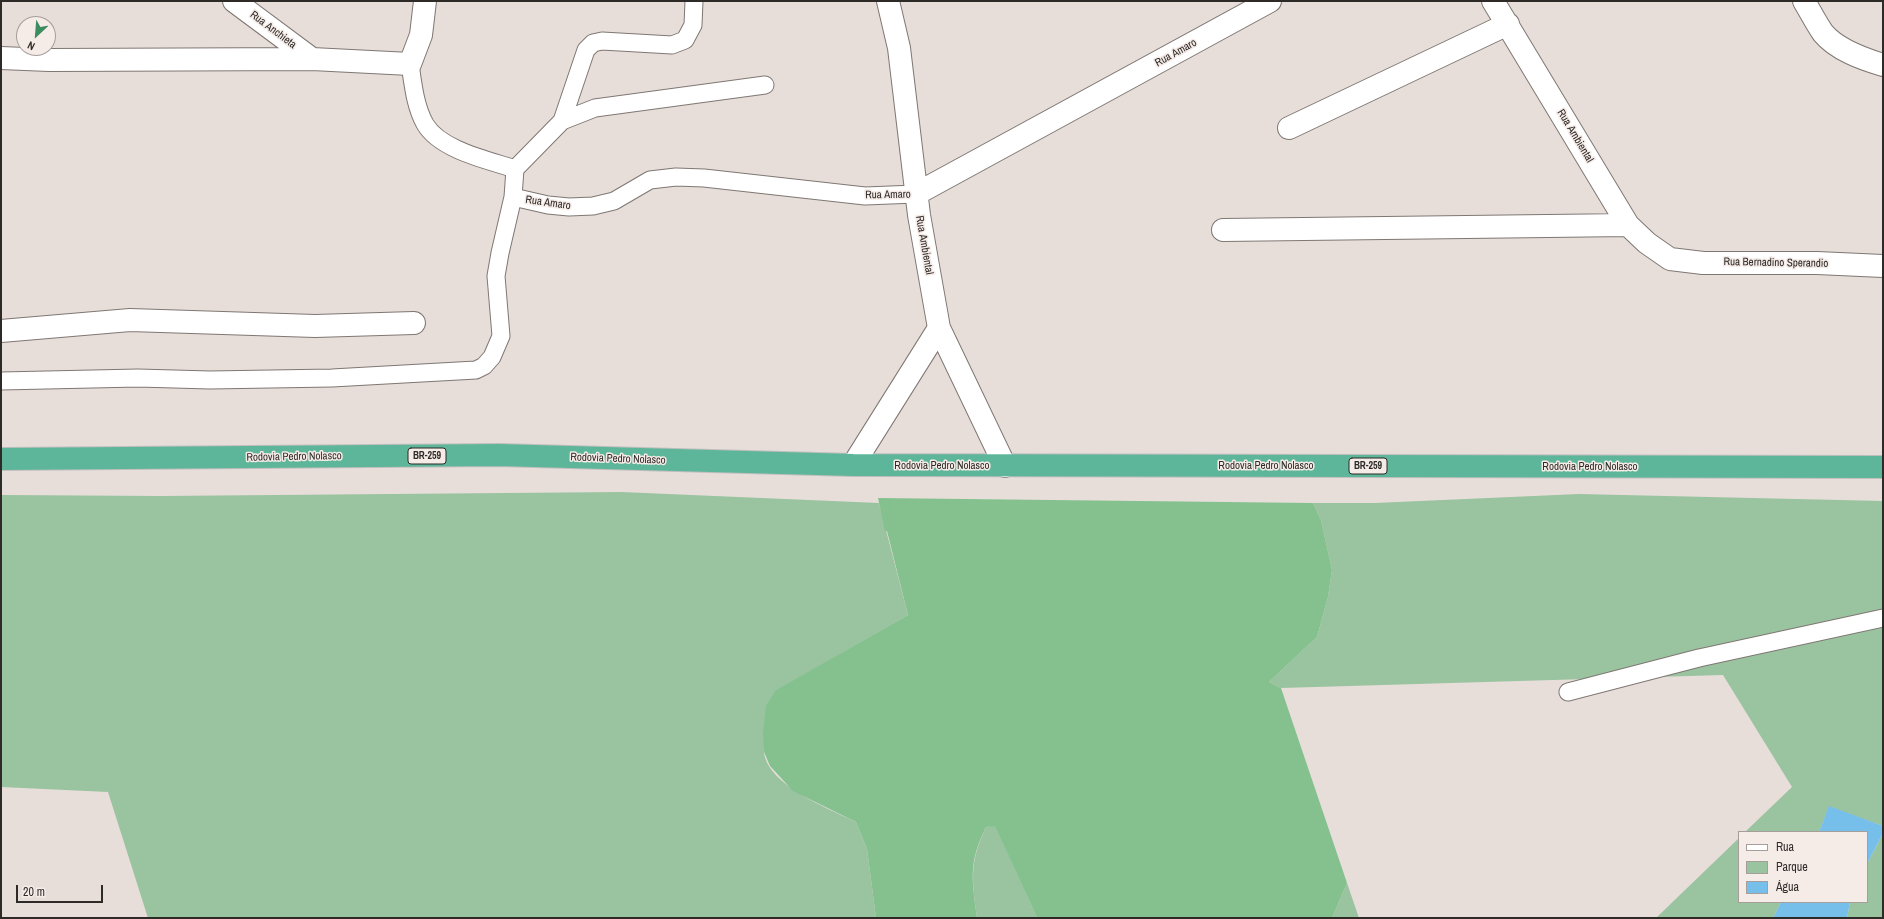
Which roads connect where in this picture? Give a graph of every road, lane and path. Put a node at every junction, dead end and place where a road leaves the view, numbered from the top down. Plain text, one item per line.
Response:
1 (234, 1) edge
2 (425, 1) edge
3 (694, 1) edge
4 (888, 1) edge
5 (1270, 1) edge
6 (1493, 1) edge
7 (1804, 1) edge
8 (1508, 24) junction
9 (1, 58) edge
10 (312, 59) junction
11 (410, 64) junction
12 (1883, 65) edge
13 (765, 85) dead end
14 (562, 122) junction
15 (1289, 128) dead end
16 (515, 169) junction
17 (916, 194) junction
18 (513, 197) junction
19 (1628, 225) junction
20 (1222, 230) dead end
21 (1670, 259) joint
22 (1883, 266) edge
23 (414, 323) dead end
24 (939, 328) junction
25 (1, 331) edge
26 (1, 381) edge
27 (1, 459) edge
28 (853, 466) junction
29 (1004, 466) junction
30 (1883, 467) edge
31 (1883, 618) edge
32 (1568, 692) dead end

1 - 10 street, Rua Anchieta
2 - 11 street
3 - 14 lane
4 - 17 street, Rua Ambiental
5 - 17 street, Rua Amaro
6 - 8 street, Rua Ambiental
7 - 12 street
8 - 15 street
8 - 19 street, Rua Ambiental
9 - 10 street
10 - 11 street
11 - 16 lane
13 - 14 lane
14 - 16 lane
16 - 18 lane
17 - 18 lane, Rua Amaro
17 - 24 street, Rua Ambiental
18 - 26 lane
19 - 20 street
19 - 21 street, Rua Ambiental
21 - 22 street, Rua Bernadino Sperandio
23 - 25 street
24 - 28 street
24 - 29 street, Rua Ambiental
27 - 28 highway, Rodovia Pedro Nolasco / BR-259
28 - 29 highway, Rodovia Pedro Nolasco / BR-259
29 - 30 highway, Rodovia Pedro Nolasco / BR-259
31 - 32 lane

